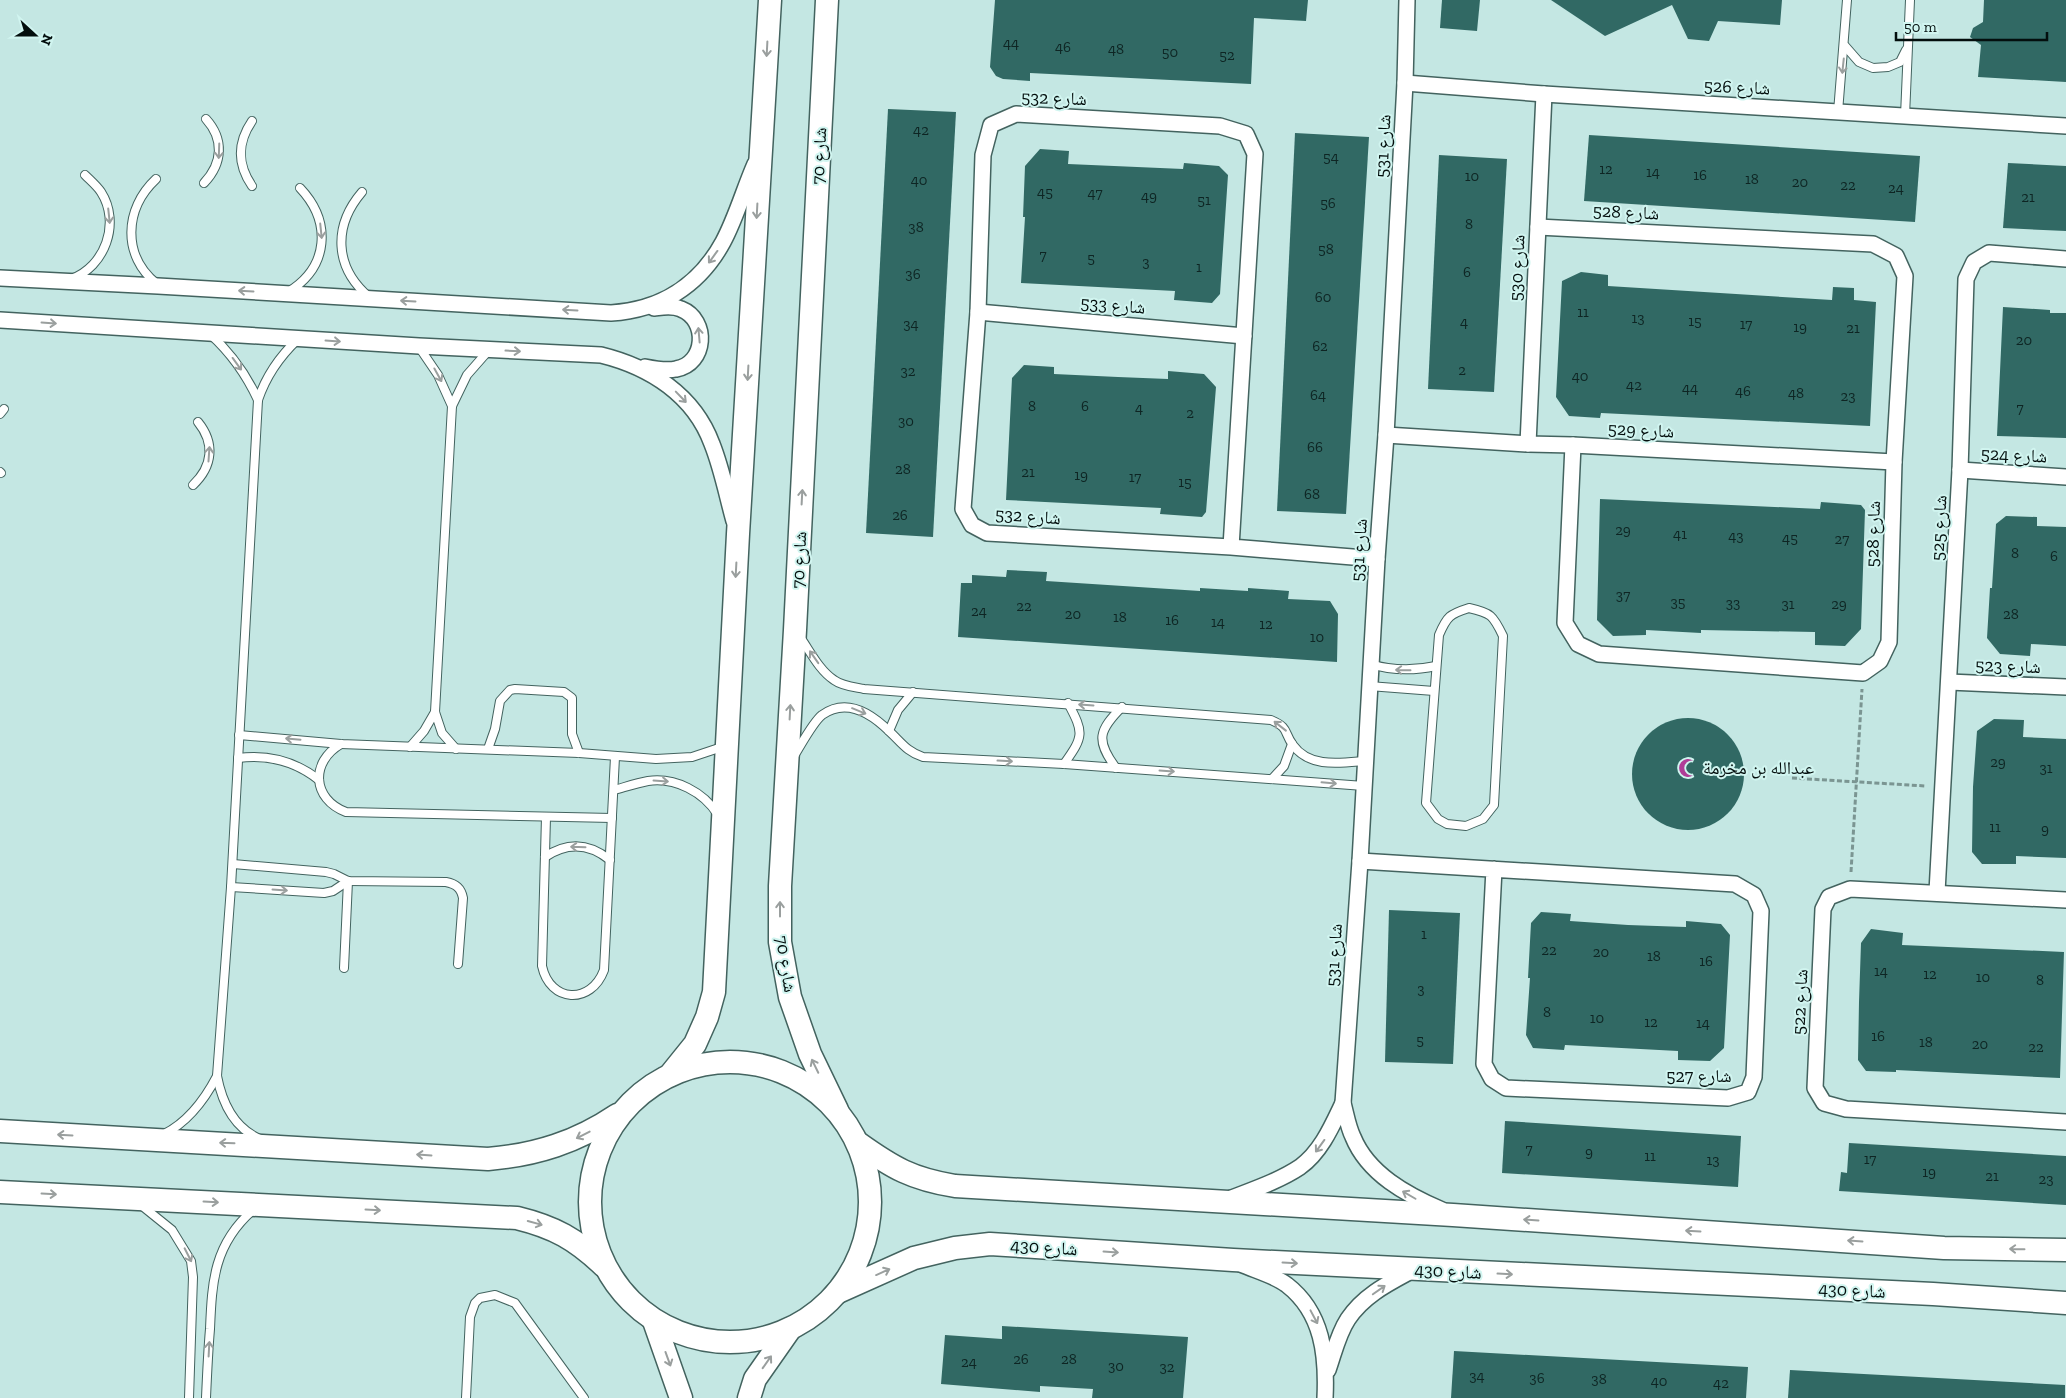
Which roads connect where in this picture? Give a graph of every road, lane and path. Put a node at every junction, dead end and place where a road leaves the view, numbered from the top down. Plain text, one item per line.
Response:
1 (770, 0) edge
2 (827, 0) edge
3 (1407, 0) edge
4 (1847, 0) edge
5 (1910, 0) edge
6 (1845, 46) junction
7 (1906, 49) junction
8 (1405, 84) junction
9 (1544, 94) junction
10 (1838, 112) junction
11 (1905, 116) junction
12 (206, 119) dead end
13 (252, 122) dead end
14 (2066, 126) edge
15 (761, 148) junction
16 (86, 175) dead end
17 (156, 179) dead end
18 (204, 183) dead end
19 (252, 186) dead end
20 (300, 188) dead end
21 (362, 192) dead end
22 (1538, 227) junction
23 (2066, 259) edge
24 (0, 278) edge
25 (64, 282) junction
26 (158, 286) junction
27 (286, 294) junction
28 (370, 298) junction
29 (644, 309) junction
30 (978, 312) junction
31 (0, 320) edge
32 (209, 333) junction
33 (1244, 336) junction
34 (298, 339) junction
35 (419, 346) junction
36 (490, 350) junction
37 (638, 366) junction
38 (258, 400) junction
39 (452, 406) junction
40 (198, 422) dead end
41 (1386, 435) junction
42 (1528, 444) junction
43 (1573, 445) junction
44 (1894, 462) junction
45 (1960, 470) junction
46 (2066, 477) edge
47 (194, 484) dead end
48 (738, 534) junction
49 (1231, 547) junction
50 (1377, 559) junction
51 (795, 630) junction
52 (1370, 664) junction
53 (1436, 666) junction
54 (1863, 673) junction
55 (1949, 682) junction
56 (1369, 686) junction
57 (2066, 687) edge
58 (1434, 691) junction
59 (913, 692) junction
60 (1068, 703) junction
61 (1122, 707) junction
62 (435, 712) junction
63 (889, 731) junction
64 (239, 735) junction
65 (342, 744) junction
66 (1292, 744) junction
67 (727, 746) junction
68 (410, 747) junction
69 (456, 749) junction
70 (488, 749) junction
71 (579, 753) junction
72 (615, 757) junction
73 (238, 758) junction
74 (1364, 761) junction
75 (1064, 764) junction
76 (787, 766) junction
77 (1116, 768) junction
78 (1272, 778) junction
79 (1792, 778) dead end
80 (319, 780) junction
81 (1857, 782) junction
82 (1364, 786) junction
83 (1943, 787) junction
84 (614, 790) junction
85 (546, 817) junction
86 (612, 818) junction
87 (723, 824) junction
88 (545, 857) junction
89 (610, 860) junction
90 (1360, 861) junction
91 (233, 864) junction
92 (1494, 869) junction
93 (348, 881) junction
94 (232, 887) junction
95 (1850, 889) junction
96 (1937, 892) junction
97 (2066, 900) edge
98 (458, 964) dead end
99 (344, 968) dead end
100 (670, 1075) junction
101 (217, 1076) junction
102 (1343, 1103) junction
103 (624, 1110) junction
104 (836, 1110) junction
105 (2066, 1122) edge
106 (0, 1131) edge
107 (152, 1140) junction
108 (858, 1143) junction
109 (273, 1145) junction
110 (0, 1192) edge
111 (129, 1198) junction
112 (1222, 1202) junction
113 (259, 1204) junction
114 (1453, 1215) junction
115 (2066, 1250) edge
116 (1233, 1260) junction
117 (607, 1270) junction
118 (1414, 1270) junction
119 (838, 1292) junction
120 (2066, 1303) edge
121 (654, 1320) junction
122 (790, 1329) junction
123 (1326, 1373) junction
124 (189, 1398) edge
125 (206, 1398) edge
126 (466, 1398) edge
127 (584, 1398) edge
128 (681, 1398) edge
129 (749, 1398) edge
130 (1325, 1398) edge

1 -> 15 main road
51 -> 2 main road, شارع 70
3 - 8 street, شارع 531
4 - 6 lane
5 - 7 lane
6 - 7 lane
6 -> 10 lane
7 - 11 lane
8 - 9 street, شارع 526
8 - 41 street, شارع 531
9 - 10 street, شارع 526
9 - 22 street, شارع 530
10 - 11 street, شارع 526
11 - 14 street, شارع 526
12 -> 18 lane
13 - 19 lane
15 -> 29 street
15 -> 48 main road
16 -> 25 lane
17 - 26 lane
20 -> 27 lane
21 - 28 lane
22 - 42 street, شارع 530
22 - 44 street, شارع 528
23 - 45 street, شارع 525
24 - 25 street
25 - 26 street
27 -> 26 street
27 - 28 street
29 -> 28 street
37 -> 29 street
30 - 33 street, شارع 533
30 - 33 street, شارع 532
30 - 49 street, شارع 532
31 -> 32 street
32 - 34 street
32 -> 38 lane
33 - 49 street, شارع 532
34 -> 35 street
34 - 38 lane
35 - 36 street
35 -> 39 lane
36 -> 37 street
36 - 39 lane
37 -> 48 street
38 - 64 lane
39 - 62 lane
47 -> 40 lane
41 - 42 street, شارع 529
41 - 50 street, شارع 531
42 - 43 street, شارع 529
43 - 44 street, شارع 529
43 - 54 street
44 - 54 street, شارع 528
45 - 46 street, شارع 524
45 - 55 street, شارع 525
48 -> 67 main road
49 - 50 street, شارع 532
50 - 52 street, شارع 531
59 -> 51 lane
76 -> 51 main road, شارع 70
53 -> 52 lane
52 - 56 street, شارع 531
53 - 58 lane
53 - 58 lane
54 - 81 path
55 - 57 street, شارع 523
55 - 83 street, شارع 525
56 - 58 lane
56 - 74 street, شارع 531
59 - 60 lane
59 - 63 lane
61 -> 60 lane
60 - 75 lane
66 -> 61 lane
61 - 77 lane
62 - 68 lane
62 - 69 lane
63 -> 75 lane
76 -> 63 lane
65 -> 64 lane
64 - 73 lane
65 - 68 lane
65 - 80 lane
66 - 74 lane
66 - 78 lane
67 - 72 lane
67 - 87 main road
68 - 69 lane
69 - 70 lane
70 - 71 lane
70 - 71 lane
71 - 72 lane
72 - 84 lane
73 - 80 lane
73 - 91 lane
74 - 82 street, شارع 531
75 - 77 lane
104 -> 76 main road, شارع 70
77 -> 78 lane
78 -> 82 lane
79 - 81 path
80 - 85 lane
81 - 83 path
81 - 95 path
82 - 90 street, شارع 531
83 - 96 street, شارع 525
84 - 86 lane
84 -> 87 lane
85 - 86 lane
85 - 88 lane
86 - 89 lane
87 - 100 main road
89 -> 88 lane
88 - 89 lane
90 - 92 street, شارع 527
90 - 102 street, شارع 531
91 - 93 lane
91 - 94 lane
92 - 92 street, شارع 527
94 -> 93 lane
93 - 98 lane
93 - 99 lane
94 - 101 lane
95 - 96 street, شارع 522
95 - 105 street, شارع 522
96 - 97 street, شارع 522
100 - 103 main road
100 - 104 main road
101 - 107 lane
101 - 109 lane
102 -> 112 street, شارع 531
114 -> 102 street, شارع 531
103 -> 109 main road
103 - 117 main road
104 - 108 main road
107 -> 106 main road
109 -> 107 main road
108 - 112 main road
108 - 119 main road
110 -> 111 main road
111 -> 113 main road
111 -> 124 lane
112 - 114 main road
113 -> 117 main road
125 -> 113 lane
115 -> 114 main road
116 -> 118 main road, شارع 430
119 -> 116 main road, شارع 430
116 -> 123 street
117 - 121 main road
118 -> 120 main road, شارع 430
123 -> 118 street
119 - 122 main road
121 - 122 main road
121 -> 128 main road
129 -> 122 main road
123 - 130 street
126 - 127 lane

